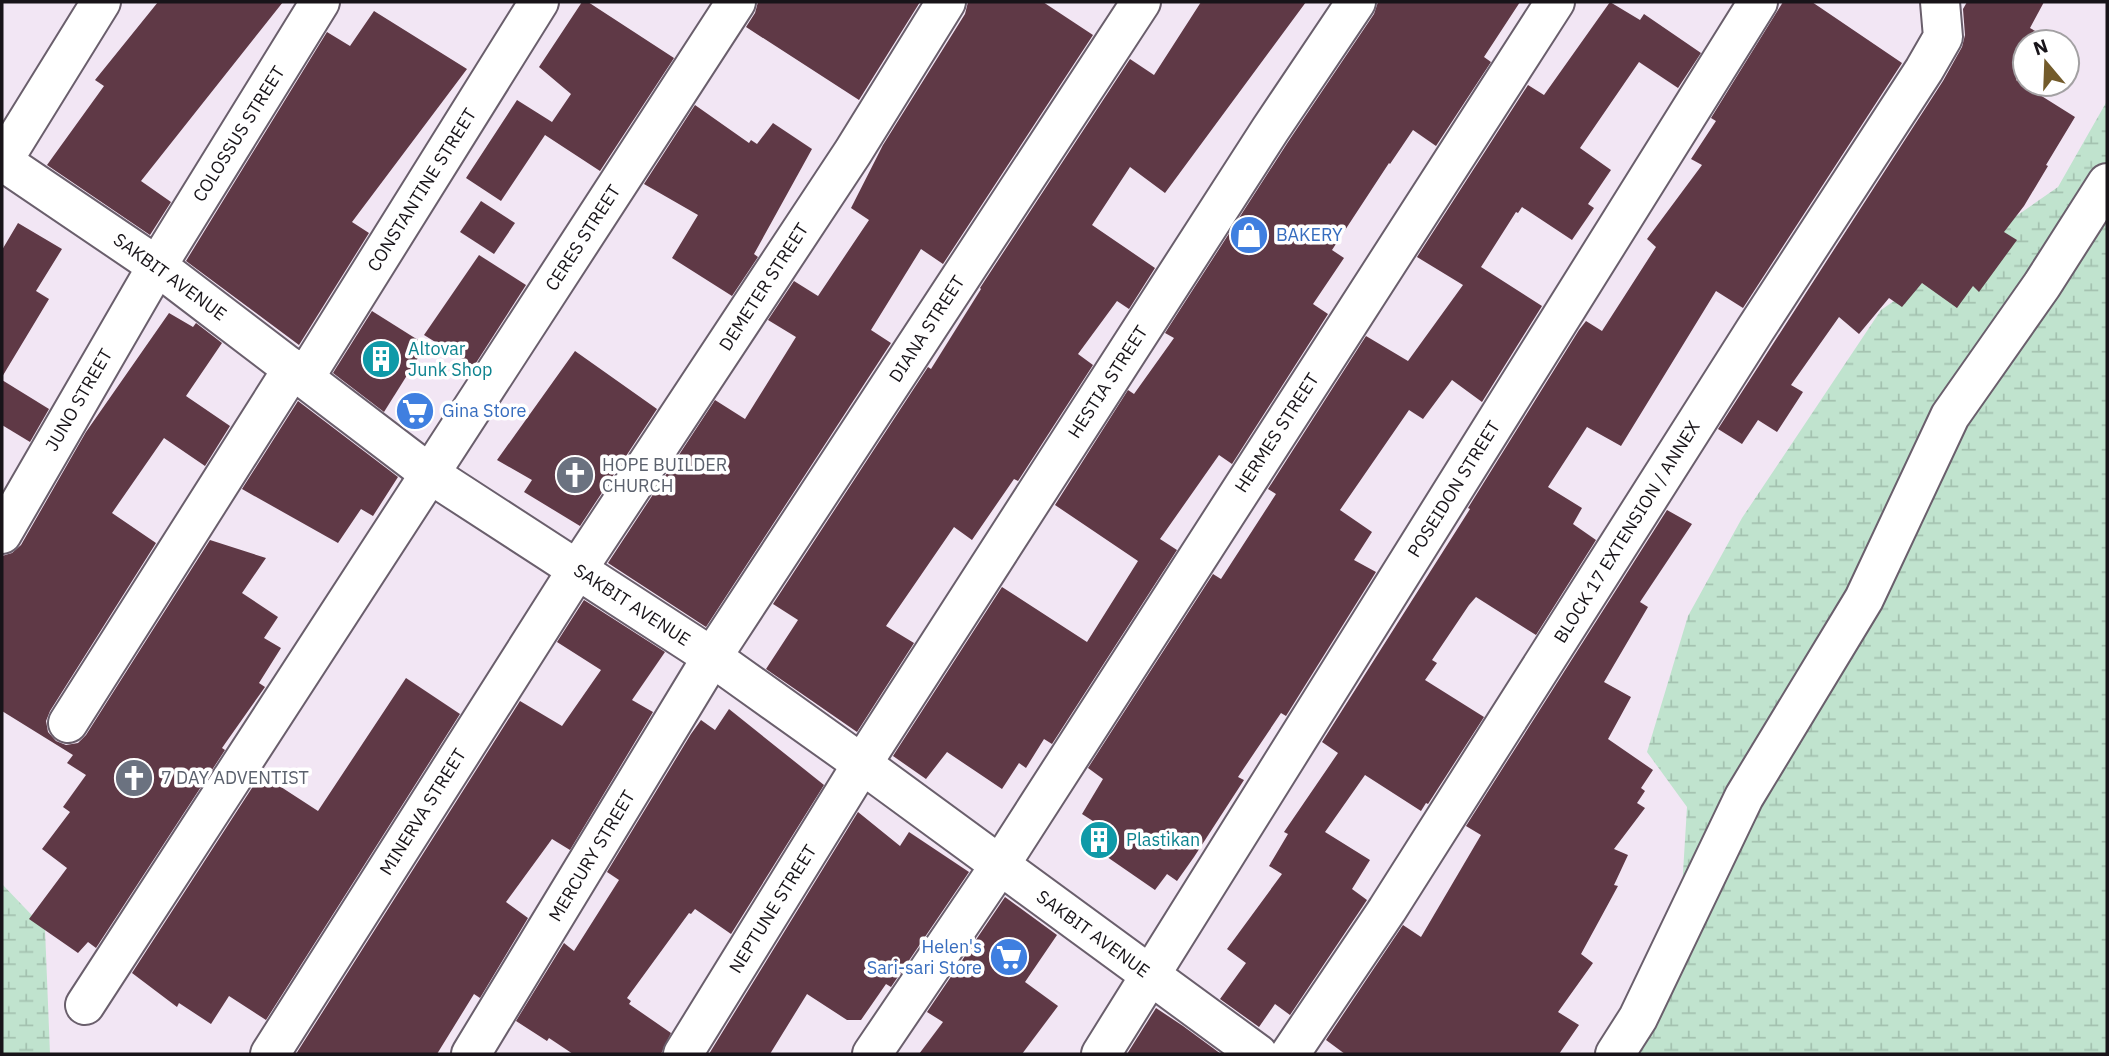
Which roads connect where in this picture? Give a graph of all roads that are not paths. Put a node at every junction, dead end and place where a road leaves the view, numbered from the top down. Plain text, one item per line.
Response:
1 (101, 2) edge
2 (320, 2) edge
3 (539, 2) edge
4 (736, 2) edge
5 (946, 2) edge
6 (1142, 2) edge
7 (1356, 2) edge
8 (1555, 2) edge
9 (1758, 2) edge
10 (1940, 2) edge
11 (2, 162) edge
12 (2107, 183) edge
13 (157, 266) junction
14 (299, 373) junction
15 (430, 474) junction
16 (2, 534) edge
17 (577, 570) junction
18 (712, 657) junction
19 (68, 723) dead end
20 (862, 764) junction
21 (1000, 865) junction
22 (1151, 977) junction
23 (85, 1005) dead end
24 (270, 1054) edge
25 (471, 1054) edge
26 (683, 1054) edge
27 (872, 1054) edge
28 (1101, 1054) edge
29 (1258, 1054) edge
30 (1290, 1054) edge
31 (1615, 1054) edge

1 - 11 street
2 - 13 street, COLOSSUS STREET
3 - 14 street, CONSTANTINE STREET
4 - 15 street, CERES STREET
5 - 17 street, DEMETER STREET
6 - 18 street, DIANA STREET
7 - 20 street, HESTIA STREET
8 - 21 street, HERMES STREET
9 - 22 street, POSEIDON STREET
10 - 30 street, BLOCK 17 EXTENSION / ANNEX
11 - 13 street, SAKBIT AVENUE
12 - 31 street
13 - 14 street, SAKBIT AVENUE
13 - 16 street, JUNO STREET
14 - 15 street, SAKBIT AVENUE
14 - 19 street, CONSTANTINE STREET
15 - 17 street, SAKBIT AVENUE
15 - 23 street, CERES STREET
17 - 18 street, SAKBIT AVENUE
17 - 24 street, MINERVA STREET
18 - 20 street, SAKBIT AVENUE
18 - 25 street, MERCURY STREET
20 - 21 street, SAKBIT AVENUE
20 - 26 street, NEPTUNE STREET
21 - 22 street, SAKBIT AVENUE
21 - 27 street, HERMES STREET
22 - 28 street, POSEIDON STREET
22 - 29 street, SAKBIT AVENUE

